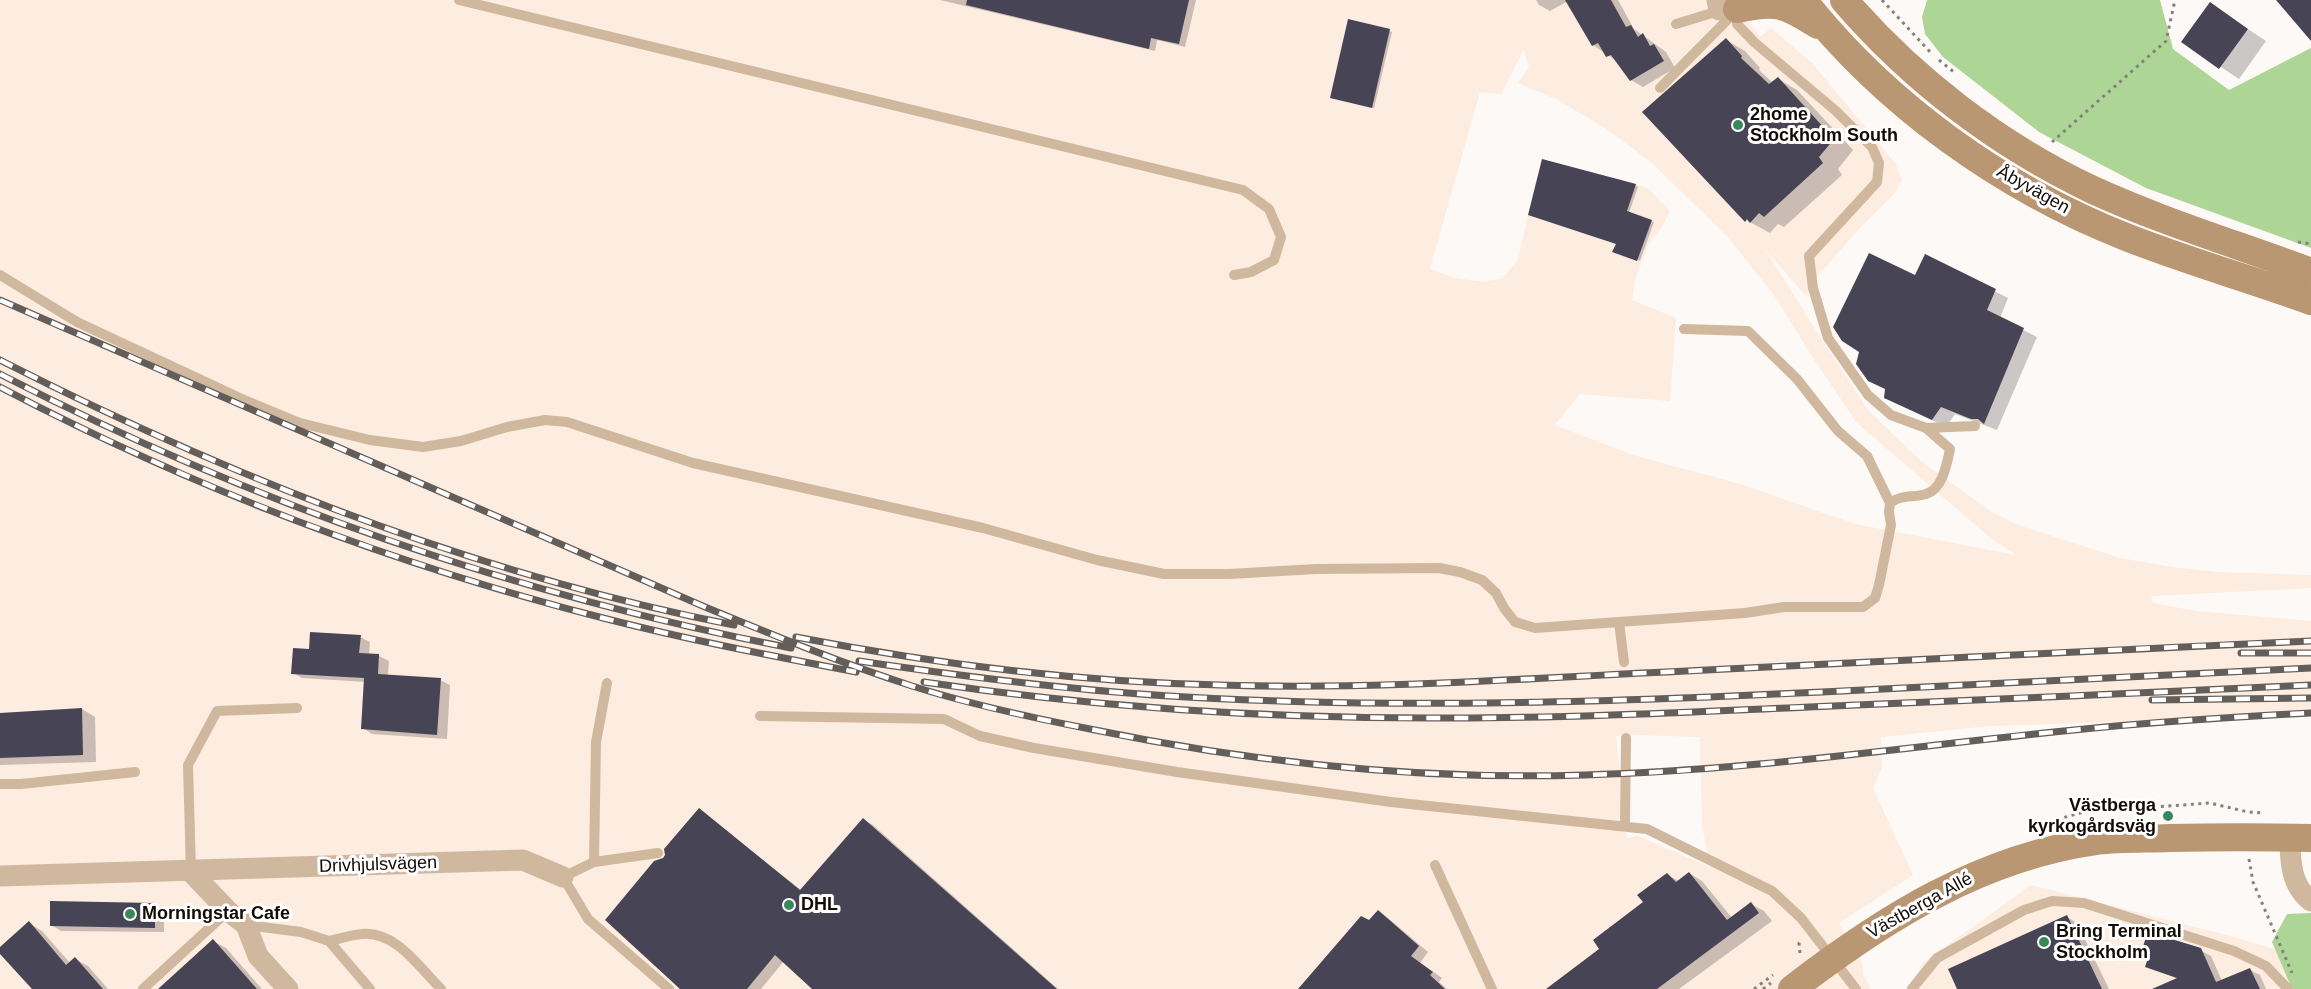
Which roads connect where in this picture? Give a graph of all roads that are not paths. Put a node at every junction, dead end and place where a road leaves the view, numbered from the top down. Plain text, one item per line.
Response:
1 (459, 0) edge
2 (1803, 0) edge
3 (1844, 0) edge
4 (1729, 5) edge
5 (1676, 24) dead end
6 (1832, 33) junction
7 (1660, 88) dead end
8 (2311, 272) edge
9 (0, 275) edge
10 (1234, 275) dead end
11 (2311, 301) edge
12 (1684, 328) dead end
13 (1975, 426) dead end
14 (1926, 429) junction
15 (1890, 503) junction
16 (1620, 622) junction
17 (1624, 662) dead end
18 (607, 683) dead end
19 (297, 708) dead end
20 (760, 717) dead end
21 (1626, 738) dead end
22 (135, 772) dead end
23 (0, 784) edge
24 (1624, 826) junction
25 (2301, 838) edge
26 (658, 853) dead end
27 (594, 862) junction
28 (1435, 865) dead end
29 (191, 872) junction
30 (0, 876) edge
31 (563, 877) junction
32 (2311, 901) edge
33 (228, 911) junction
34 (246, 925) junction
35 (329, 941) junction
36 (1831, 959) junction
37 (1785, 980) edge
38 (143, 989) edge
39 (288, 989) edge
40 (370, 989) edge
41 (441, 989) edge
42 (669, 989) edge
43 (1492, 989) edge
44 (1856, 989) edge
45 (1912, 989) edge
46 (2288, 989) edge

1 - 10 lane
2 - 6 street, Åbyvägen
3 - 8 street, Åbyvägen
4 - 5 lane
4 - 6 street
4 - 7 lane
4 - 14 lane
6 - 11 street, Åbyvägen
9 - 16 lane
12 - 15 lane
13 - 14 lane
14 - 15 lane
15 - 16 lane
16 - 17 lane
18 - 27 lane
19 - 29 lane
20 - 24 lane
21 - 24 lane
22 - 23 lane
24 - 36 lane
25 - 32 street
25 - 36 street, Västberga Allé
26 - 27 lane
27 - 31 lane
28 - 43 lane
29 - 30 street, Drivhjulsvägen
29 - 31 street, Drivhjulsvägen
29 - 33 street
31 - 42 lane
33 - 34 street
33 - 38 lane
34 - 35 lane
34 - 39 street
35 - 40 lane
35 - 41 lane
36 - 37 street, Västberga Allé
36 - 44 lane
45 - 46 lane

